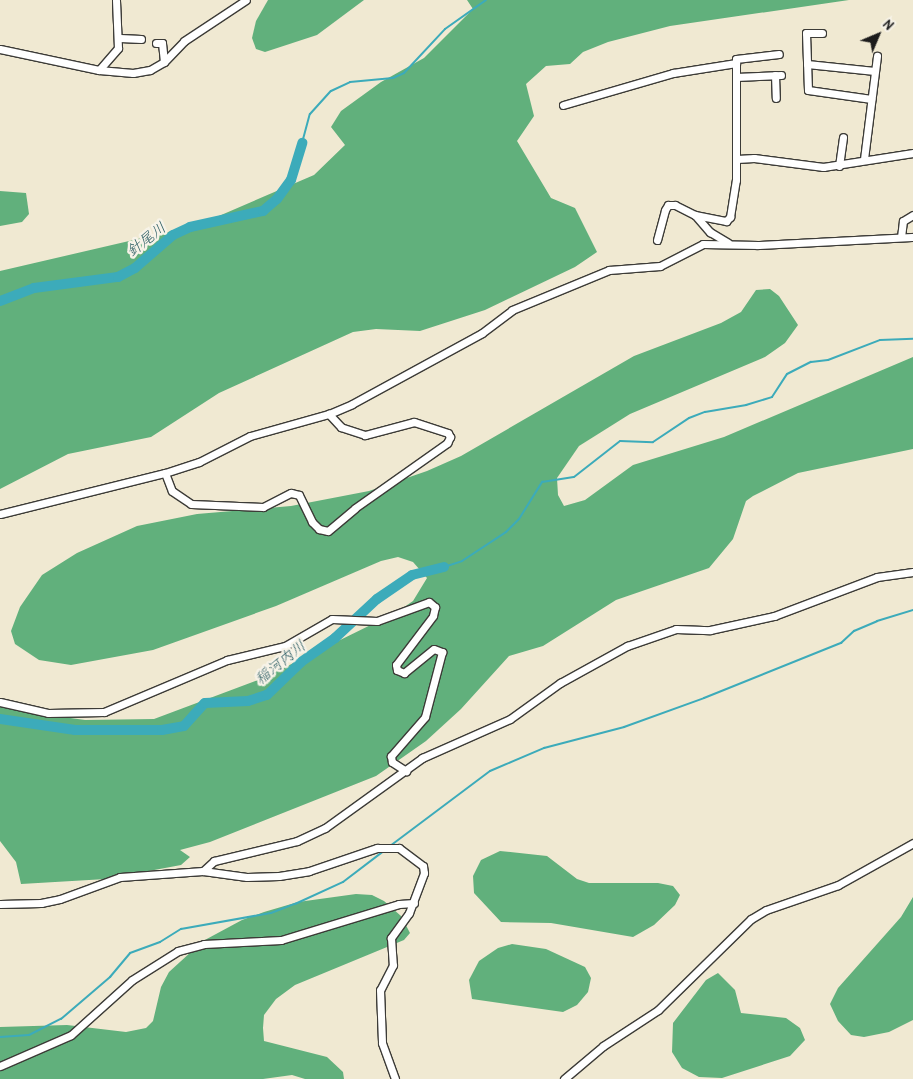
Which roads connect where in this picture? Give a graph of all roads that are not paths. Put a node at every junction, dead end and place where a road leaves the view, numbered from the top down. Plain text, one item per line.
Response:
1 (116, 0) edge
2 (246, 0) edge
3 (822, 33) dead end
4 (120, 38) junction
5 (141, 39) dead end
6 (156, 43) dead end
7 (0, 49) edge
8 (779, 54) dead end
9 (877, 56) dead end
10 (164, 62) junction
11 (736, 64) junction
12 (807, 64) junction
13 (100, 70) junction
14 (874, 71) junction
15 (736, 77) junction
16 (776, 98) dead end
17 (870, 99) junction
18 (563, 105) dead end
19 (843, 137) dead end
20 (913, 153) edge
21 (737, 159) junction
22 (864, 159) junction
23 (840, 166) junction
24 (695, 215) junction
25 (913, 215) edge
26 (901, 237) junction
27 (913, 237) edge
28 (657, 240) dead end
29 (730, 245) junction
30 (329, 414) junction
31 (165, 473) junction
32 (0, 514) edge
33 (913, 572) edge
34 (0, 702) edge
35 (406, 771) junction
36 (913, 843) edge
37 (203, 871) junction
38 (414, 903) junction
39 (0, 904) edge
40 (0, 1066) edge
41 (395, 1079) edge
42 (564, 1079) edge

1 - 4 street
2 - 10 street
3 - 12 street
4 - 5 street
4 - 13 street
6 - 10 street
7 - 13 street
8 - 11 street
9 - 14 street
10 - 13 street
11 - 15 street
11 - 18 street
12 - 14 street
12 - 17 street
14 - 17 street
15 - 16 street
15 - 21 street
17 - 22 street
19 - 23 street
20 - 22 street
21 - 23 street
21 - 24 street
22 - 23 street
24 - 28 street
24 - 29 street
25 - 26 street
26 - 27 street
26 - 29 street
29 - 30 street
30 - 31 street
30 - 31 street
31 - 32 street
33 - 35 street
34 - 35 street
35 - 37 street
36 - 42 street
37 - 38 street
37 - 39 street
38 - 40 street
38 - 41 street

